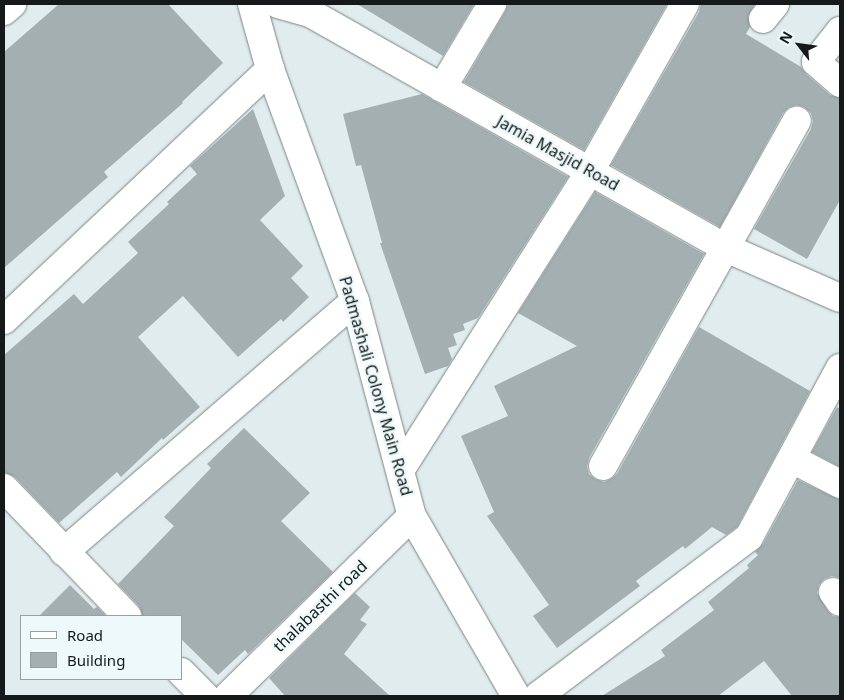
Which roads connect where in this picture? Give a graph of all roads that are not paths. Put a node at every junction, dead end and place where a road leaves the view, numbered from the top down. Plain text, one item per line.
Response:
1 (12, 4) edge
2 (252, 4) edge
3 (278, 4) edge
4 (492, 4) edge
5 (685, 4) edge
6 (315, 9) edge
7 (4, 12) edge
8 (840, 31) edge
9 (270, 69) junction
10 (840, 82) edge
11 (442, 88) junction
12 (797, 121) dead end
13 (590, 171) junction
14 (726, 248) junction
15 (840, 298) edge
16 (355, 301) junction
17 (4, 320) edge
18 (840, 368) edge
19 (792, 459) junction
20 (603, 466) dead end
21 (401, 470) junction
22 (840, 484) edge
23 (4, 488) edge
24 (412, 516) junction
25 (64, 552) junction
26 (126, 615) edge
27 (182, 673) edge
28 (205, 696) edge
29 (228, 696) edge
30 (516, 696) edge
31 (538, 696) edge

1 - 7 street
2 - 9 street, Padmashali Colony Main Road
3 - 6 street, Jamia Masjid Road
4 - 11 street
5 - 13 street
6 - 11 street, Jamia Masjid Road
8 - 10 street
9 - 16 street, Padmashali Colony Main Road
9 - 17 street
11 - 13 street, Jamia Masjid Road
12 - 14 street
13 - 14 street, Jamia Masjid Road
13 - 21 street
14 - 15 street, Jamia Masjid Road
14 - 20 street
16 - 21 street, Padmashali Colony Main Road
16 - 25 street
18 - 19 street
19 - 22 street
19 - 31 street
21 - 24 street, Padmashali Colony Main Road
23 - 25 street
24 - 29 street, thalabasthi road
24 - 30 street, Padmashali Colony Main Road
25 - 26 street
27 - 28 street

